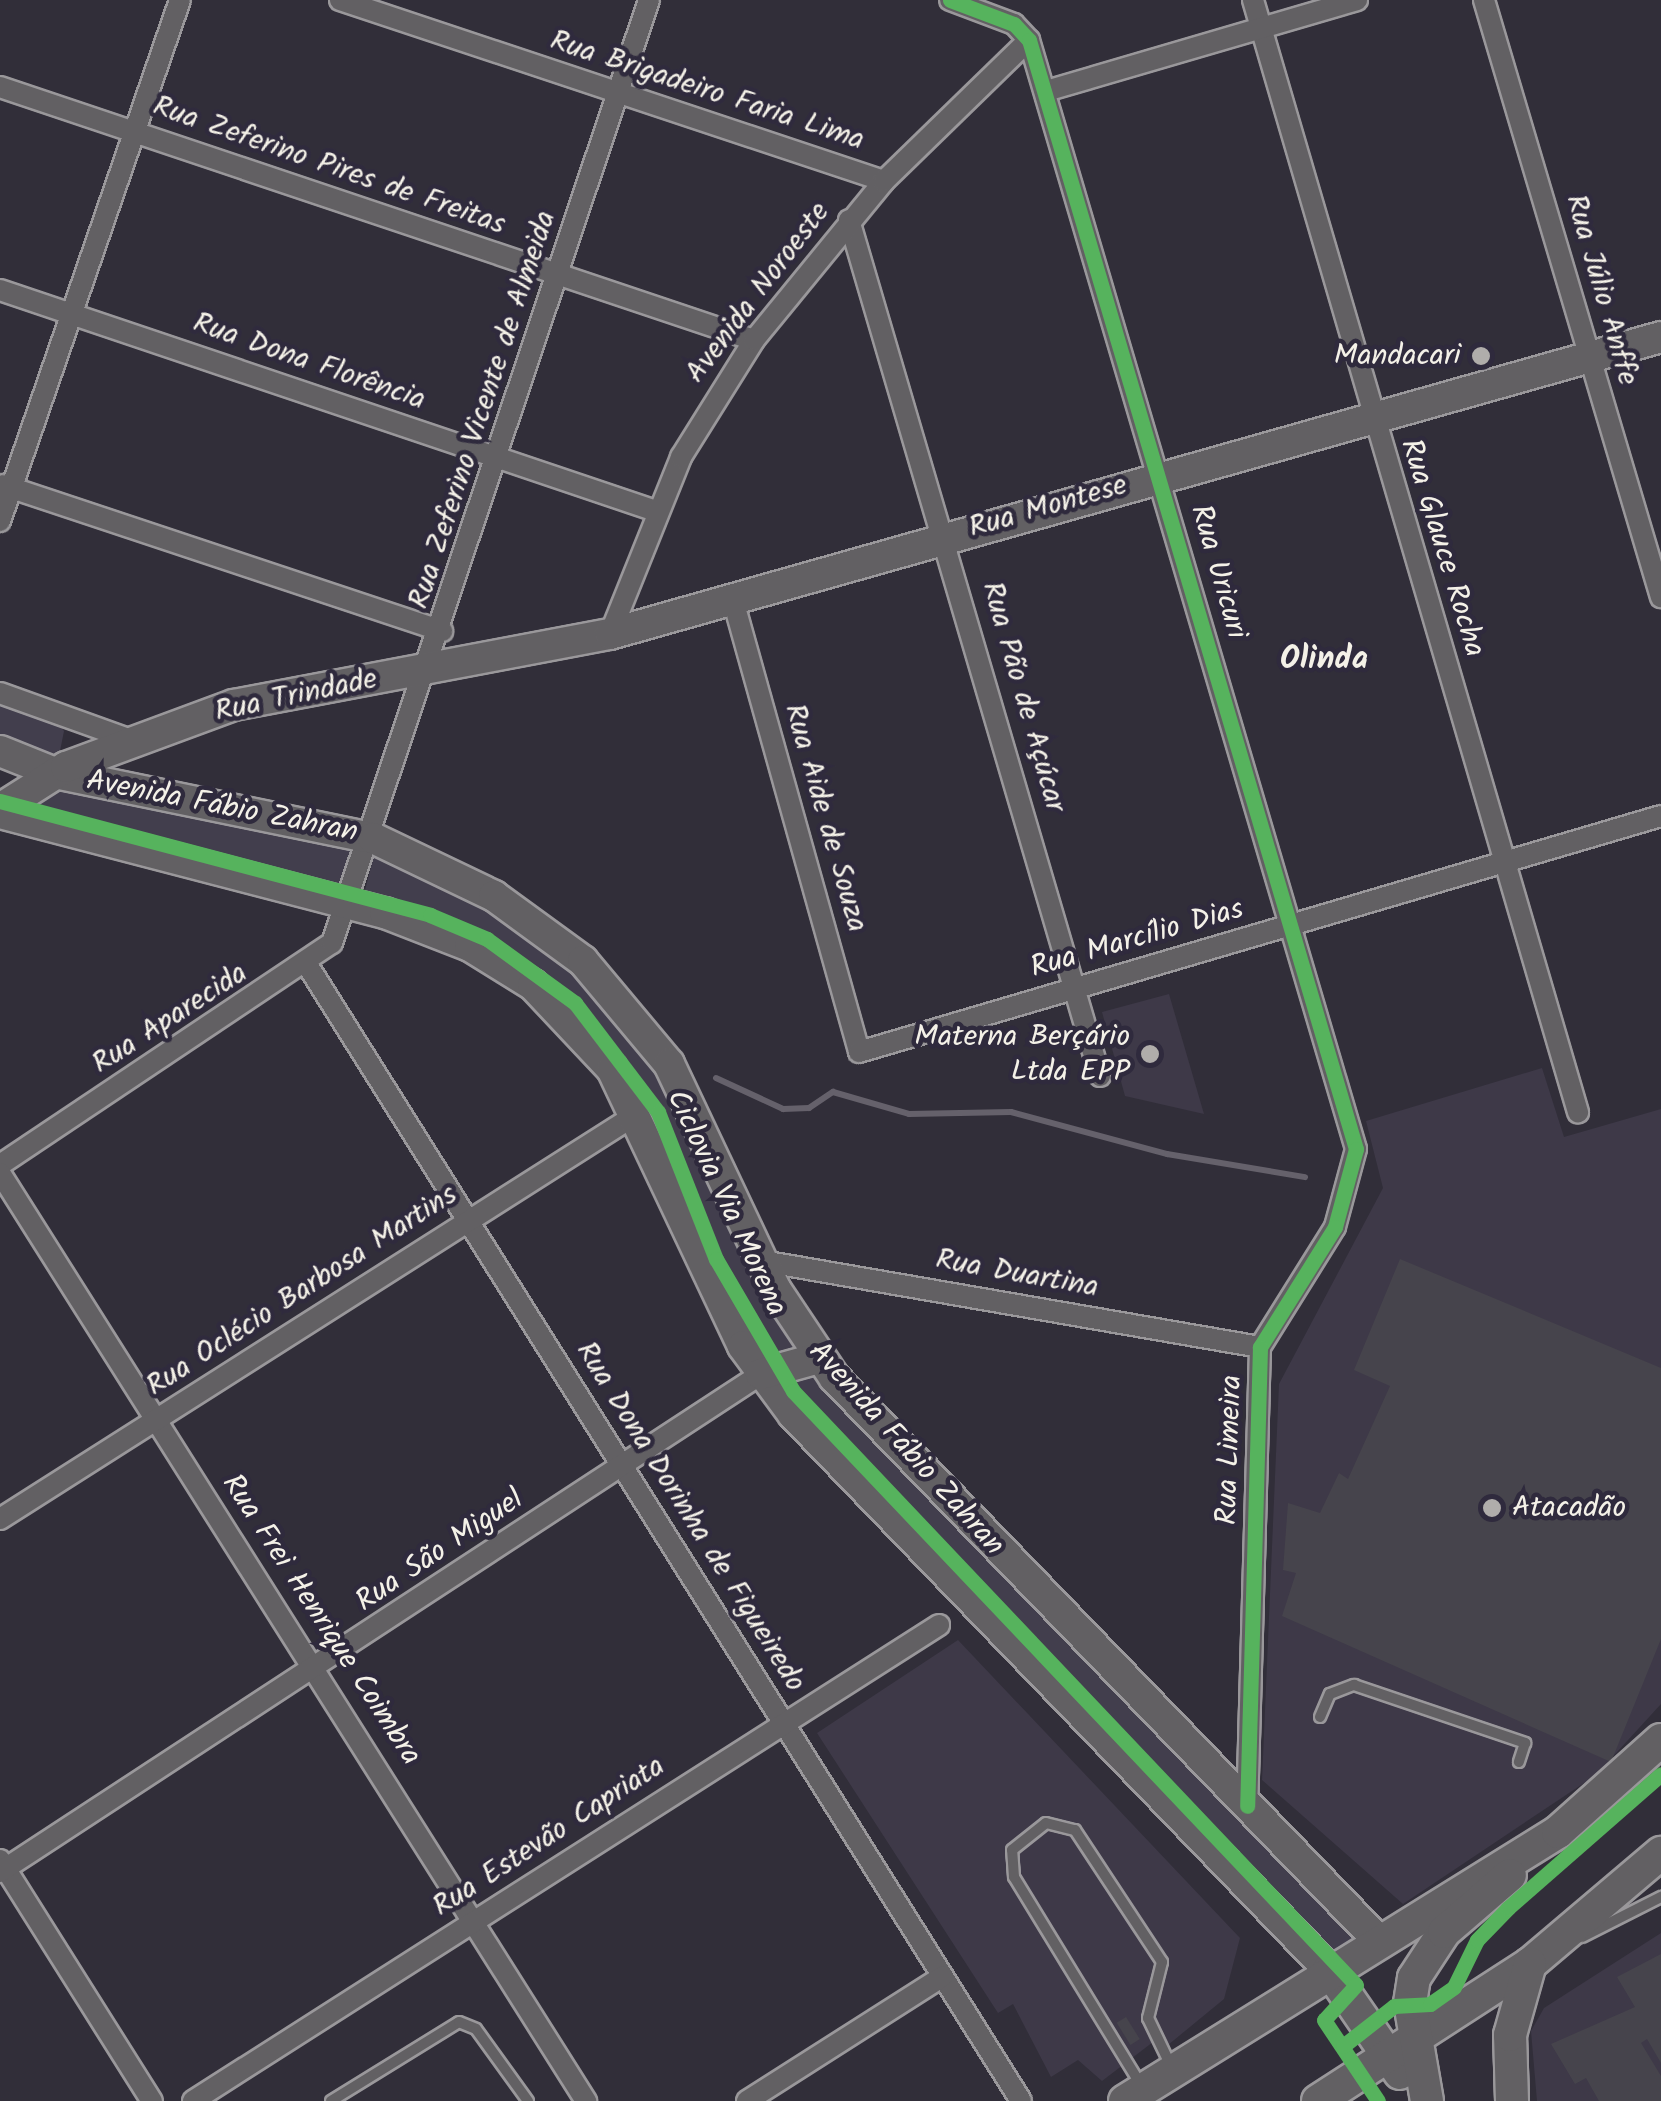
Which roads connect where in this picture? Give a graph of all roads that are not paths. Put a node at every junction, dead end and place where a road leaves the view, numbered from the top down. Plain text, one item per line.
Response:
1 (180, 0) edge
2 (340, 0) edge
3 (649, 0) edge
4 (950, 0) edge
5 (1253, 0) edge
6 (1357, 0) edge
7 (1484, 0) edge
8 (1261, 28) junction
9 (1029, 40) junction
10 (0, 87) edge
11 (1046, 91) junction
12 (618, 93) junction
13 (131, 130) junction
14 (884, 181) junction
15 (849, 220) junction
16 (560, 275) junction
17 (0, 290) edge
18 (70, 313) junction
19 (1661, 337) edge
20 (754, 340) junction
21 (1590, 360) junction
22 (1372, 421) junction
23 (499, 458) junction
24 (1161, 474) junction
25 (6, 486) edge
26 (656, 511) junction
27 (0, 522) edge
28 (946, 537) junction
29 (1661, 597) edge
30 (733, 600) junction
31 (442, 631) junction
32 (610, 634) junction
33 (430, 668) junction
34 (0, 693) edge
35 (131, 740) junction
36 (0, 751) edge
37 (55, 774) junction
38 (0, 811) edge
39 (1661, 816) edge
40 (373, 838) junction
41 (1505, 861) junction
42 (351, 903) junction
43 (1293, 924) junction
44 (308, 966) junction
45 (1076, 988) junction
46 (860, 1052) joint
47 (1100, 1076) dead end
48 (1578, 1112) dead end
49 (637, 1114) junction
50 (1352, 1120) joint
51 (0, 1165) edge
52 (0, 1173) edge
53 (468, 1221) junction
54 (762, 1260) junction
55 (1260, 1347) junction
56 (819, 1358) junction
57 (761, 1374) junction
58 (157, 1420) junction
59 (621, 1464) junction
60 (0, 1519) edge
61 (939, 1625) dead end
62 (320, 1670) junction
63 (1320, 1717) dead end
64 (782, 1720) junction
65 (1661, 1740) edge
66 (1520, 1762) dead end
67 (1247, 1806) junction
68 (1558, 1832) junction
69 (1661, 1853) edge
70 (2, 1867) edge
71 (1661, 1897) edge
72 (475, 1921) junction
73 (1377, 1939) junction
74 (1537, 1958) junction
75 (1328, 1970) junction
76 (943, 1976) junction
77 (1402, 2049) junction
78 (1174, 2070) junction
79 (1134, 2095) edge
80 (152, 2101) edge
81 (192, 2101) edge
82 (331, 2101) edge
83 (528, 2101) edge
84 (586, 2101) edge
85 (747, 2101) edge
86 (1021, 2101) edge
87 (1318, 2101) edge
88 (1415, 2101) edge
89 (1428, 2101) edge
90 (1512, 2101) edge

1 - 13 street
2 - 12 street, Rua Brigadeiro Faria Lima
3 - 12 street, Rua Zeferino Vicente de Almeida
4 - 9 street
5 - 8 street, Rua Glauce Rocha
6 - 8 street
7 - 21 street, Rua Júlio Anffe
8 - 11 street
8 - 22 street, Rua Glauce Rocha
9 - 11 street, Rua Uricuri
9 - 14 street, Avenida Noroeste
10 - 13 street, Rua Zeferino Pires de Freitas
11 - 24 street, Rua Uricuri
12 - 14 street, Rua Brigadeiro Faria Lima
12 - 16 street, Rua Zeferino Vicente de Almeida
13 - 16 street, Rua Zeferino Pires de Freitas
13 - 18 street
14 - 15 street, Avenida Noroeste
15 - 20 street, Avenida Noroeste
15 - 28 street, Rua Pão de Açúcar
16 - 20 street, Rua Zeferino Pires de Freitas
16 - 23 street, Rua Zeferino Vicente de Almeida
17 - 18 street, Rua Dona Florência
18 - 23 street, Rua Dona Florência
18 - 25 street
19 - 21 main road, Rua Montese
20 - 26 street, Avenida Noroeste
21 - 22 main road, Rua Montese
21 - 29 street, Rua Júlio Anffe
22 - 24 main road, Rua Montese
22 - 41 street, Rua Glauce Rocha
23 - 26 street, Rua Dona Florência
23 - 31 street, Rua Zeferino Vicente de Almeida
24 - 28 main road, Rua Montese
24 - 43 street, Rua Uricuri
25 - 27 street
25 - 31 street
26 - 32 street, Avenida Noroeste
28 - 30 main road, Rua Montese
28 - 45 street, Rua Pão de Açúcar
30 - 32 main road, Rua Montese
30 - 46 street, Rua Aide de Souza
31 - 33 street, Rua Zeferino Vicente de Almeida
32 - 33 main road, Rua Trindade
33 - 35 main road, Rua Trindade
33 - 40 street, Rua Zeferino Vicente de Almeida
34 - 35 street
35 - 37 main road, Rua Trindade
36 - 37 main road, Avenida Fábio Zahran
37 - 38 main road, Rua Trindade
37 - 40 main road, Avenida Fábio Zahran
38 - 42 main road, Avenida Fábio Zahran
39 - 41 street, Rua Marcílio Dias
40 - 42 street, Rua Zeferino Vicente de Almeida
40 - 54 main road, Avenida Fábio Zahran
41 - 43 street, Rua Marcílio Dias
41 - 48 street, Rua Glauce Rocha
42 - 44 street, Rua Aparecida
42 - 49 main road, Avenida Fábio Zahran
43 - 45 street, Rua Marcílio Dias
43 - 50 street, Rua Uricuri
44 - 51 street, Rua Aparecida
44 - 53 street, Rua Dona Dorinha de Figueiredo
45 - 46 street, Rua Marcílio Dias
45 - 47 street, Rua Pão de Açúcar
49 - 53 street, Rua Oclécio Barbosa Martins
49 - 57 main road, Avenida Fábio Zahran
50 - 55 street, Rua Limeira
52 - 58 street, Rua Frei Henrique Coimbra
53 - 58 street, Rua Oclécio Barbosa Martins
53 - 59 street, Rua Dona Dorinha de Figueiredo
54 - 55 street, Rua Duartina
54 - 56 main road, Avenida Fábio Zahran
55 - 67 street, Rua Limeira
56 - 57 main road
56 - 67 main road, Avenida Fábio Zahran
57 - 59 street, Rua São Miguel
57 - 75 main road, Avenida Fábio Zahran
58 - 60 street, Rua Oclécio Barbosa Martins
58 - 62 street, Rua Frei Henrique Coimbra
59 - 62 street, Rua São Miguel
59 - 64 street, Rua Dona Dorinha de Figueiredo
61 - 64 street, Rua Estevão Capriata
62 - 70 street, Rua São Miguel
62 - 72 street, Rua Frei Henrique Coimbra
63 - 66 lane
64 - 72 street, Rua Estevão Capriata
64 - 76 street, Rua Dona Dorinha de Figueiredo
65 - 68 main road
67 - 73 main road, Avenida Fábio Zahran
68 - 73 main road
68 - 77 main road
69 - 74 main road
70 - 80 street
71 - 74 lane
72 - 81 street, Rua Estevão Capriata
72 - 84 street, Rua Frei Henrique Coimbra
73 - 75 main road
74 - 77 main road
74 - 90 main road
75 - 77 main road, Avenida Fábio Zahran
75 - 78 main road
76 - 85 street
76 - 86 street, Rua Dona Dorinha de Figueiredo
77 - 87 main road
77 - 88 main road, Avenida Fábio Zahran
77 - 89 main road
78 - 79 main road
78 - 79 lane
82 - 83 lane

